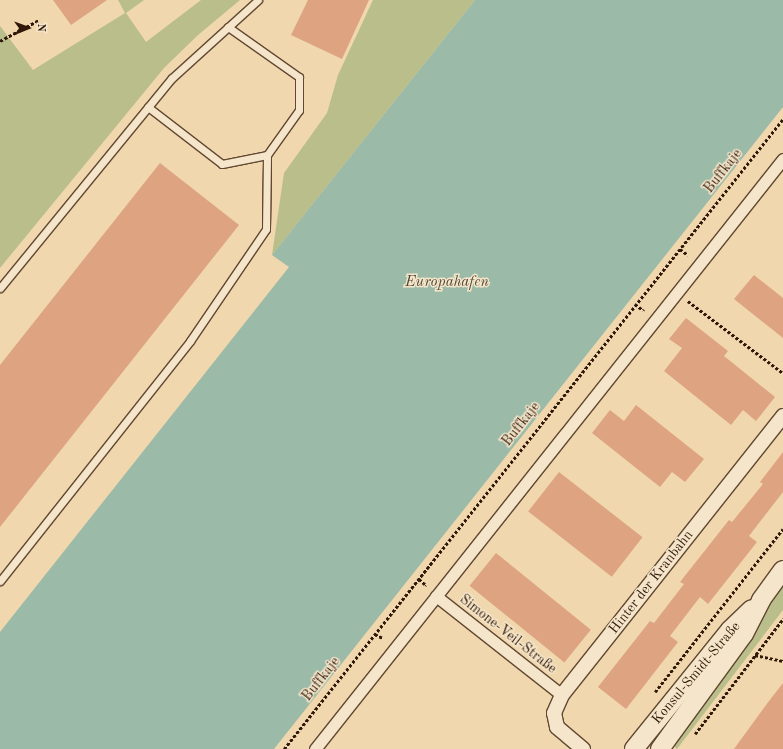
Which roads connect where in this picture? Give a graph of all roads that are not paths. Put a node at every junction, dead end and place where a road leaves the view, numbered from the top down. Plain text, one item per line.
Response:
1 (258, 0) edge
2 (228, 28) junction
3 (148, 107) junction
4 (267, 155) junction
5 (783, 159) edge
6 (0, 288) edge
7 (783, 416) edge
8 (783, 570) edge
9 (0, 581) edge
10 (436, 596) junction
11 (761, 600) junction
12 (562, 695) junction
13 (315, 749) edge
14 (583, 749) edge
15 (634, 749) edge
16 (660, 749) edge

1 - 2 lane
2 - 3 lane
2 - 4 lane
3 - 4 lane
3 - 6 lane
4 - 9 lane
5 - 10 street
7 - 12 street, Hinter der Kranbahn
8 - 11 street, Konsul-Smidt-Straße
10 - 12 street, Simone-Veil-Straße
10 - 13 street
11 - 15 street, Konsul-Smidt-Straße
11 - 16 street, Konsul-Smidt-Straße
12 - 14 street, Hinter der Kranbahn

